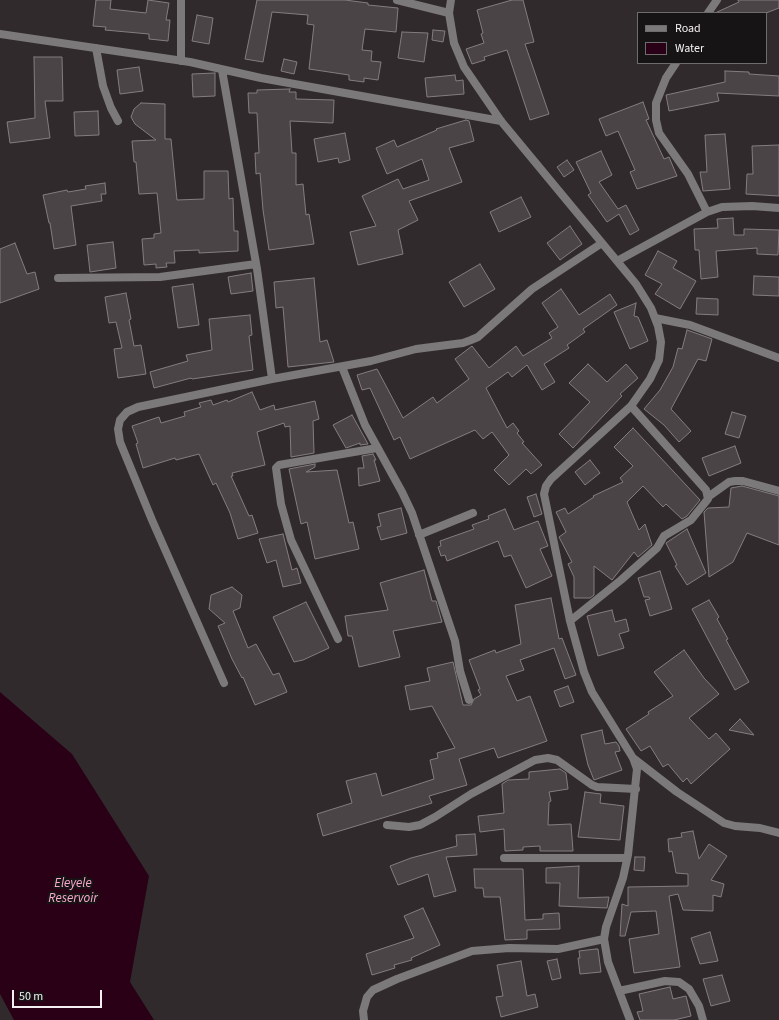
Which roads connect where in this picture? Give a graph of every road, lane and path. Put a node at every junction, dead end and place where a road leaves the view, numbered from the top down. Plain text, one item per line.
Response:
1 (181, 0) edge
2 (397, 0) edge
3 (451, 0) edge
4 (717, 0) edge
5 (449, 12) junction
6 (709, 12) edge
7 (0, 34) edge
8 (96, 48) junction
9 (181, 61) junction
10 (675, 64) edge
11 (222, 70) junction
12 (118, 120) dead end
13 (501, 121) junction
14 (779, 208) edge
15 (707, 212) junction
16 (602, 243) junction
17 (617, 261) junction
18 (256, 264) junction
19 (58, 278) dead end
20 (655, 318) junction
21 (779, 358) edge
22 (342, 367) junction
23 (272, 379) junction
24 (631, 406) junction
25 (378, 448) junction
26 (779, 491) edge
27 (708, 497) junction
28 (473, 513) dead end
29 (419, 535) junction
30 (570, 621) junction
31 (338, 639) dead end
32 (224, 683) dead end
33 (469, 700) dead end
34 (632, 758) junction
35 (636, 788) junction
36 (388, 825) dead end
37 (779, 833) edge
38 (504, 858) dead end
39 (627, 858) junction
40 (604, 939) junction
41 (619, 991) junction
42 (364, 1020) edge
43 (630, 1020) edge
44 (703, 1020) edge

1 - 9 street
2 - 5 street
3 - 5 street
4 - 6 street
5 - 13 street
7 - 8 street
8 - 9 street
8 - 12 street
9 - 11 street
10 - 15 street
11 - 13 street
11 - 18 street
13 - 16 street
14 - 15 street
15 - 17 street
16 - 17 street
16 - 22 street
17 - 20 street
18 - 19 street
18 - 23 street
20 - 21 street
20 - 24 street
22 - 23 street
22 - 25 street
23 - 32 street
24 - 27 street
24 - 30 street
25 - 29 street
25 - 31 street
26 - 27 street
27 - 30 street
28 - 29 street
29 - 33 street
30 - 34 street
34 - 35 street
34 - 37 street
35 - 36 street
35 - 39 street
38 - 39 street
39 - 40 street
40 - 41 street
40 - 42 street
41 - 43 street
41 - 44 street

